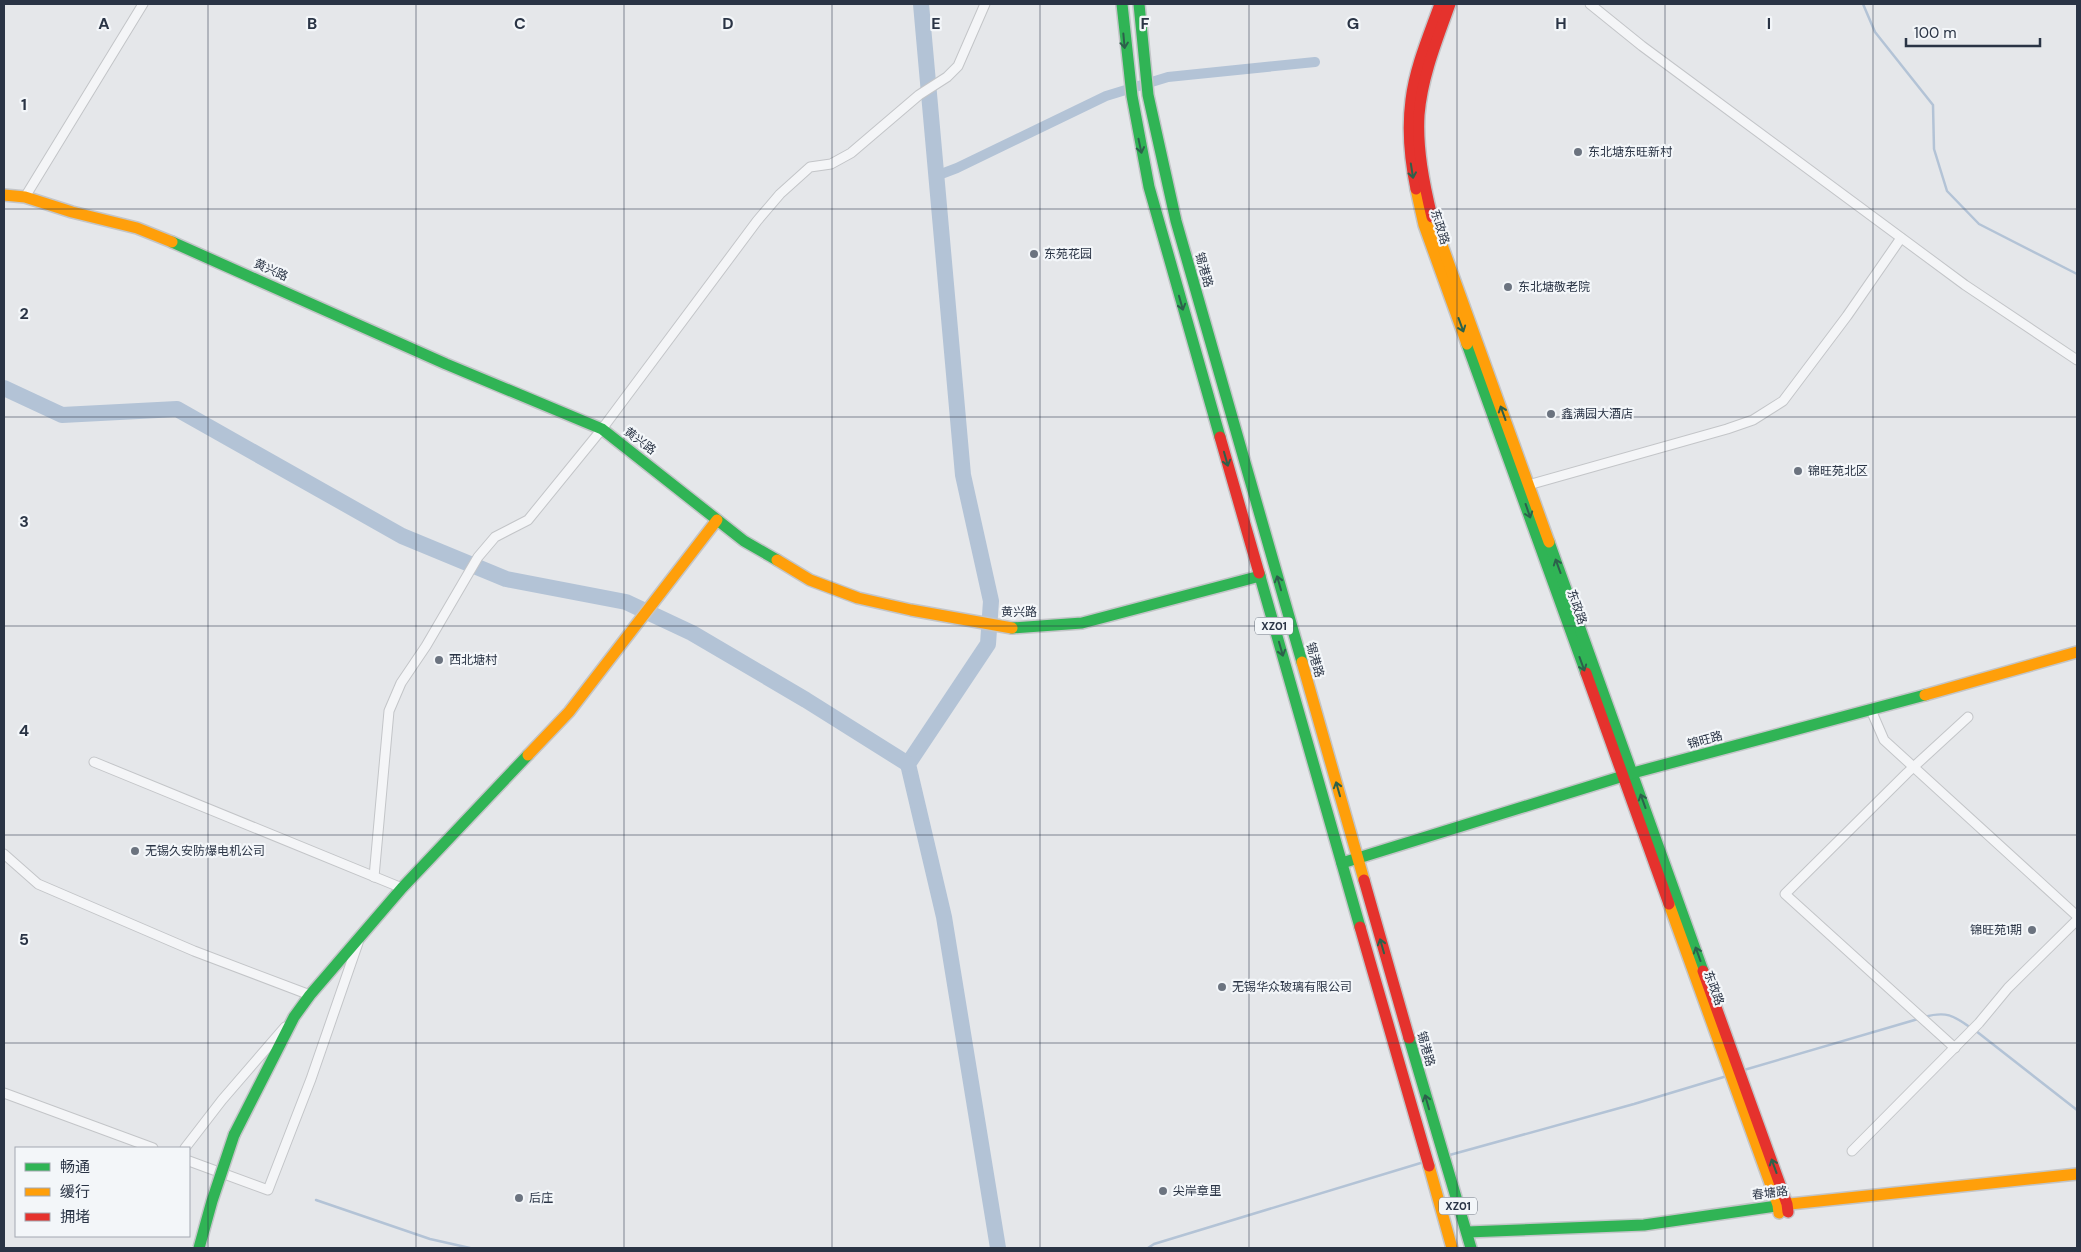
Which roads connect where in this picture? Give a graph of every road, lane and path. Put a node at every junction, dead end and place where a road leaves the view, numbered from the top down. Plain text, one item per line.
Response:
1 (143, 4) edge
2 (985, 4) edge
3 (1122, 4) edge
4 (1139, 4) edge
5 (1440, 4) edge
6 (1450, 4) edge
7 (1590, 4) edge
8 (4, 195) edge
9 (25, 197) junction
10 (1901, 238) junction
11 (2077, 360) edge
12 (602, 429) junction
13 (1524, 486) junction
14 (718, 520) junction
15 (1260, 576) junction
16 (2077, 652) edge
17 (1871, 710) junction
18 (1968, 717) dead end
19 (94, 762) dead end
20 (1913, 767) junction
21 (1628, 774) junction
22 (4, 854) edge
23 (1358, 858) junction
24 (1342, 863) junction
25 (374, 877) junction
26 (402, 888) junction
27 (2077, 918) edge
28 (359, 938) junction
29 (310, 995) junction
30 (294, 1017) junction
31 (1955, 1048) junction
32 (4, 1093) edge
33 (150, 1147) edge
34 (186, 1147) edge
35 (1852, 1151) dead end
36 (190, 1161) edge
37 (2077, 1174) edge
38 (2077, 1182) edge
39 (1783, 1209) junction
40 (1469, 1241) edge
41 (199, 1248) edge
42 (1452, 1248) edge

1 - 9 street
2 - 12 street
3 -> 15 main road, XZ01
23 -> 4 main road, 锡港路 / XZ01
5 -> 13 main road, 东政路
13 -> 6 main road, 东政路
7 - 10 street
8 - 9 main road, 黄兴路
9 - 12 main road, 黄兴路
10 - 11 street
10 - 13 street
12 - 14 main road, 黄兴路
12 - 25 street
13 - 21 main road, 东政路
14 - 15 main road, 黄兴路
14 - 26 main road
15 -> 24 main road, XZ01
16 - 17 main road, 锦旺路
17 - 20 street
17 - 21 main road, 锦旺路
18 - 20 street
19 - 25 street
20 - 27 street
20 - 31 street
21 - 23 main road, 锦旺路
21 - 39 main road, 东政路
22 - 29 street
23 - 24 main road, 锦旺路
40 -> 23 main road, 锡港路 / XZ01
24 - 42 main road, XZ01
25 - 26 street
26 - 28 main road
27 - 31 street
28 - 29 main road
28 - 36 street
29 - 30 main road
30 - 34 street
30 - 41 main road, bridge
31 - 35 street
32 - 33 street
37 - 39 main road, 春塘路
38 - 39 main road, 春塘路
39 - 40 main road, 春塘路

